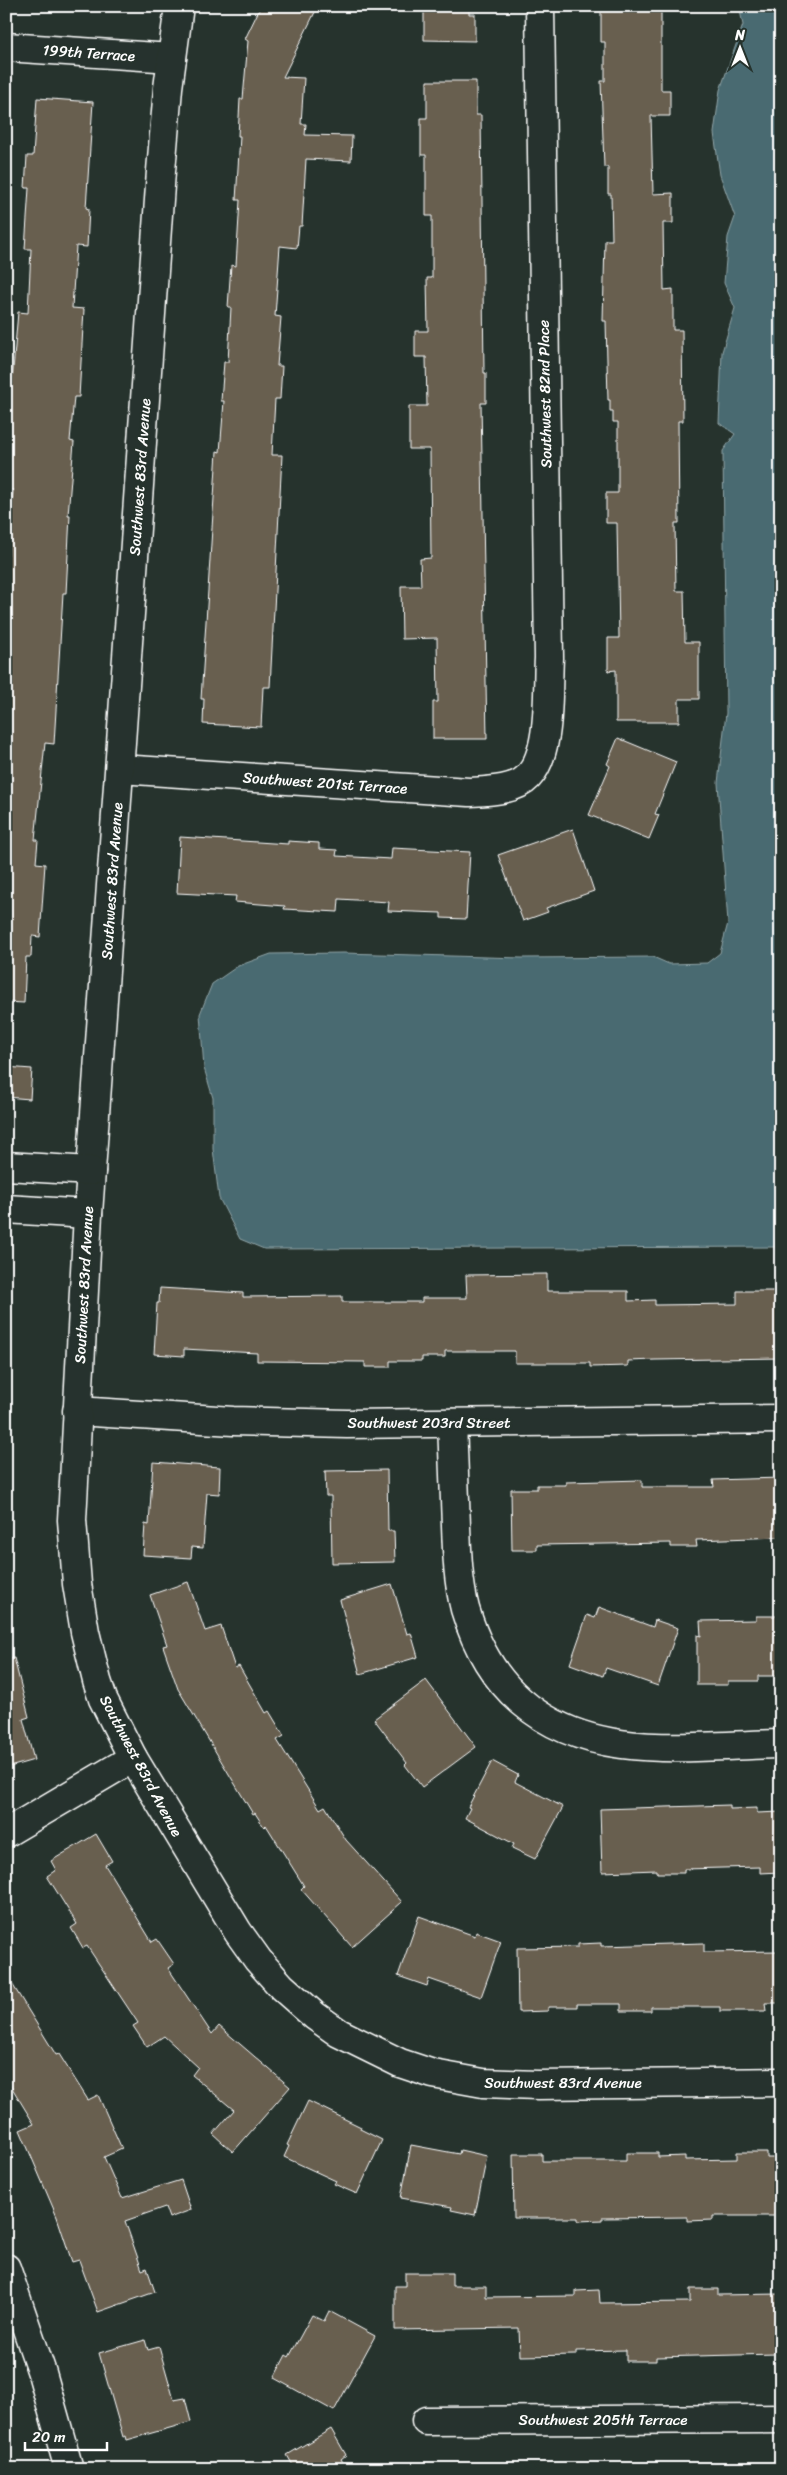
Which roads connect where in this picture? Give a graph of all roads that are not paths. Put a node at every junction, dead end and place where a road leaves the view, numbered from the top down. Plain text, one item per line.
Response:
1 (179, 6) edge
2 (540, 6) edge
3 (6, 47) edge
4 (172, 58) junction
5 (120, 769) junction
6 (527, 778) joint
7 (6, 1166) edge
8 (91, 1171) junction
9 (6, 1209) edge
10 (88, 1214) junction
11 (77, 1411) junction
12 (781, 1419) edge
13 (452, 1423) junction
14 (781, 1744) edge
15 (133, 1758) junction
16 (6, 1832) edge
17 (781, 2082) edge
18 (6, 2268) edge
19 (781, 2419) edge
20 (426, 2421) dead end
21 (69, 2469) edge

1 - 4 street, Southwest 83rd Avenue
2 - 6 street, Southwest 82nd Place
3 - 4 street, 199th Terrace
4 - 5 street, Southwest 83rd Avenue
5 - 6 street, Southwest 201st Terrace
5 - 8 street, Southwest 83rd Avenue
7 - 8 street
8 - 10 street, Southwest 83rd Avenue
9 - 10 street
10 - 11 street, Southwest 83rd Avenue
11 - 13 street, Southwest 203rd Street
11 - 15 street, Southwest 83rd Avenue
12 - 13 street, Southwest 203rd Street
13 - 14 street
15 - 16 street
15 - 17 street, Southwest 83rd Avenue
18 - 21 street
19 - 20 street, Southwest 205th Terrace

